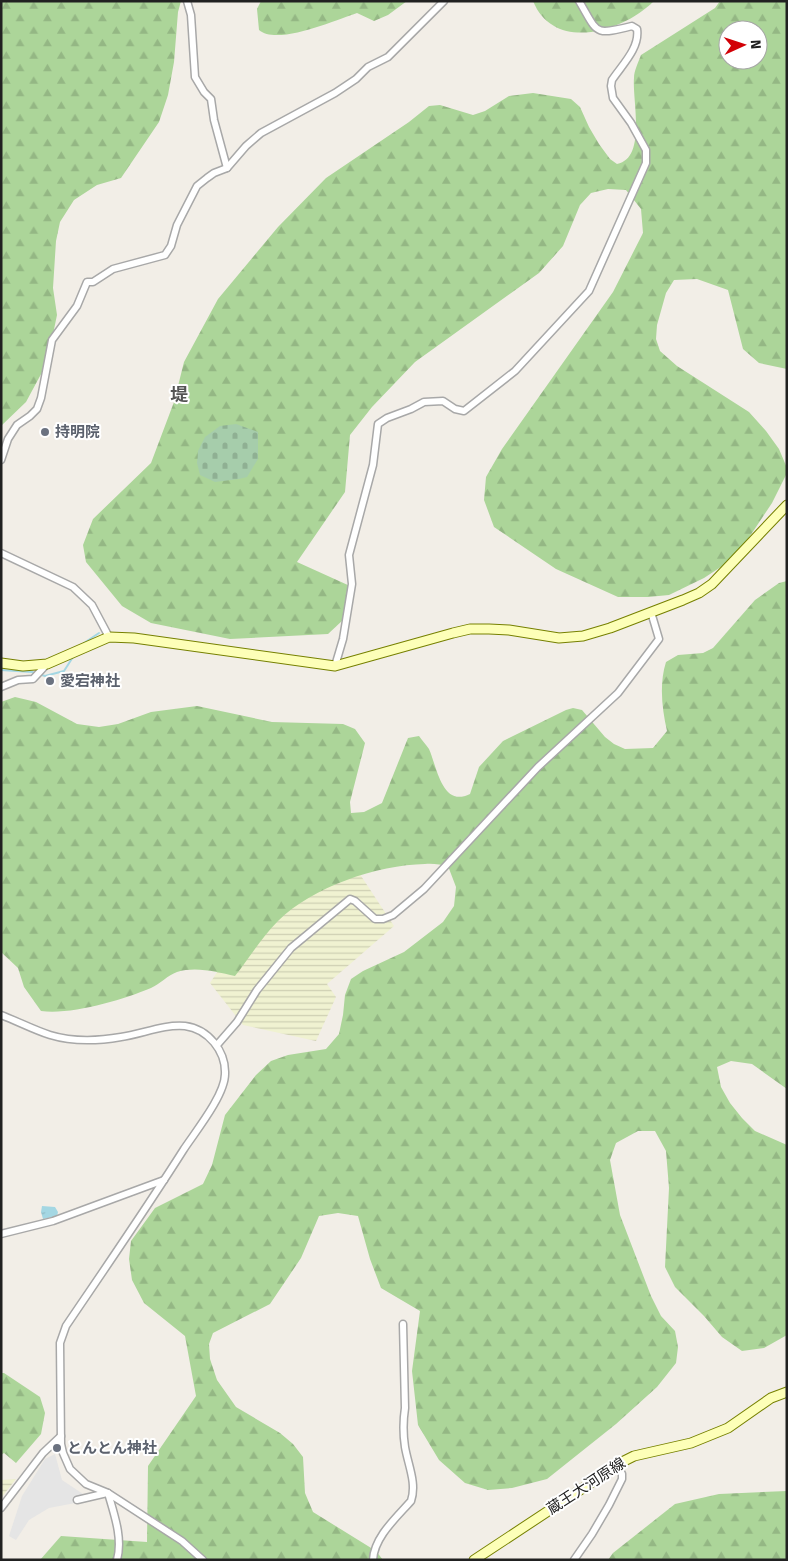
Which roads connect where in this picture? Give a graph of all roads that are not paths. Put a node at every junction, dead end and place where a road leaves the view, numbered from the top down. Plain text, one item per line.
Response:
1 (187, 1) edge
2 (444, 1) edge
3 (579, 1) edge
4 (227, 168) junction
5 (1, 460) edge
6 (787, 505) edge
7 (1, 553) edge
8 (651, 612) junction
9 (110, 638) junction
10 (1, 663) edge
11 (335, 666) junction
12 (41, 671) junction
13 (1, 687) edge
14 (1, 1015) edge
15 (216, 1045) junction
16 (164, 1180) junction
17 (1, 1234) edge
18 (402, 1324) dead end
19 (787, 1392) edge
20 (61, 1436) junction
21 (617, 1465) junction
22 (108, 1493) junction
23 (77, 1500) dead end
24 (1, 1508) edge
25 (117, 1560) edge
26 (203, 1560) edge
27 (373, 1560) edge
28 (474, 1560) edge
29 (574, 1560) edge

1 - 4 street
2 - 4 street
3 - 11 street
4 - 5 street
6 - 8 street
7 - 9 street
8 - 11 street
8 - 15 street
9 - 11 street
9 - 12 street
10 - 12 street
12 - 13 street
14 - 15 street
15 - 16 street
16 - 17 street
16 - 20 street
18 - 27 street
19 - 21 street, 蔵王大河原線
20 - 22 street
20 - 24 street
21 - 28 street, 蔵王大河原線
21 - 29 street
22 - 23 street
22 - 25 street
22 - 26 street

